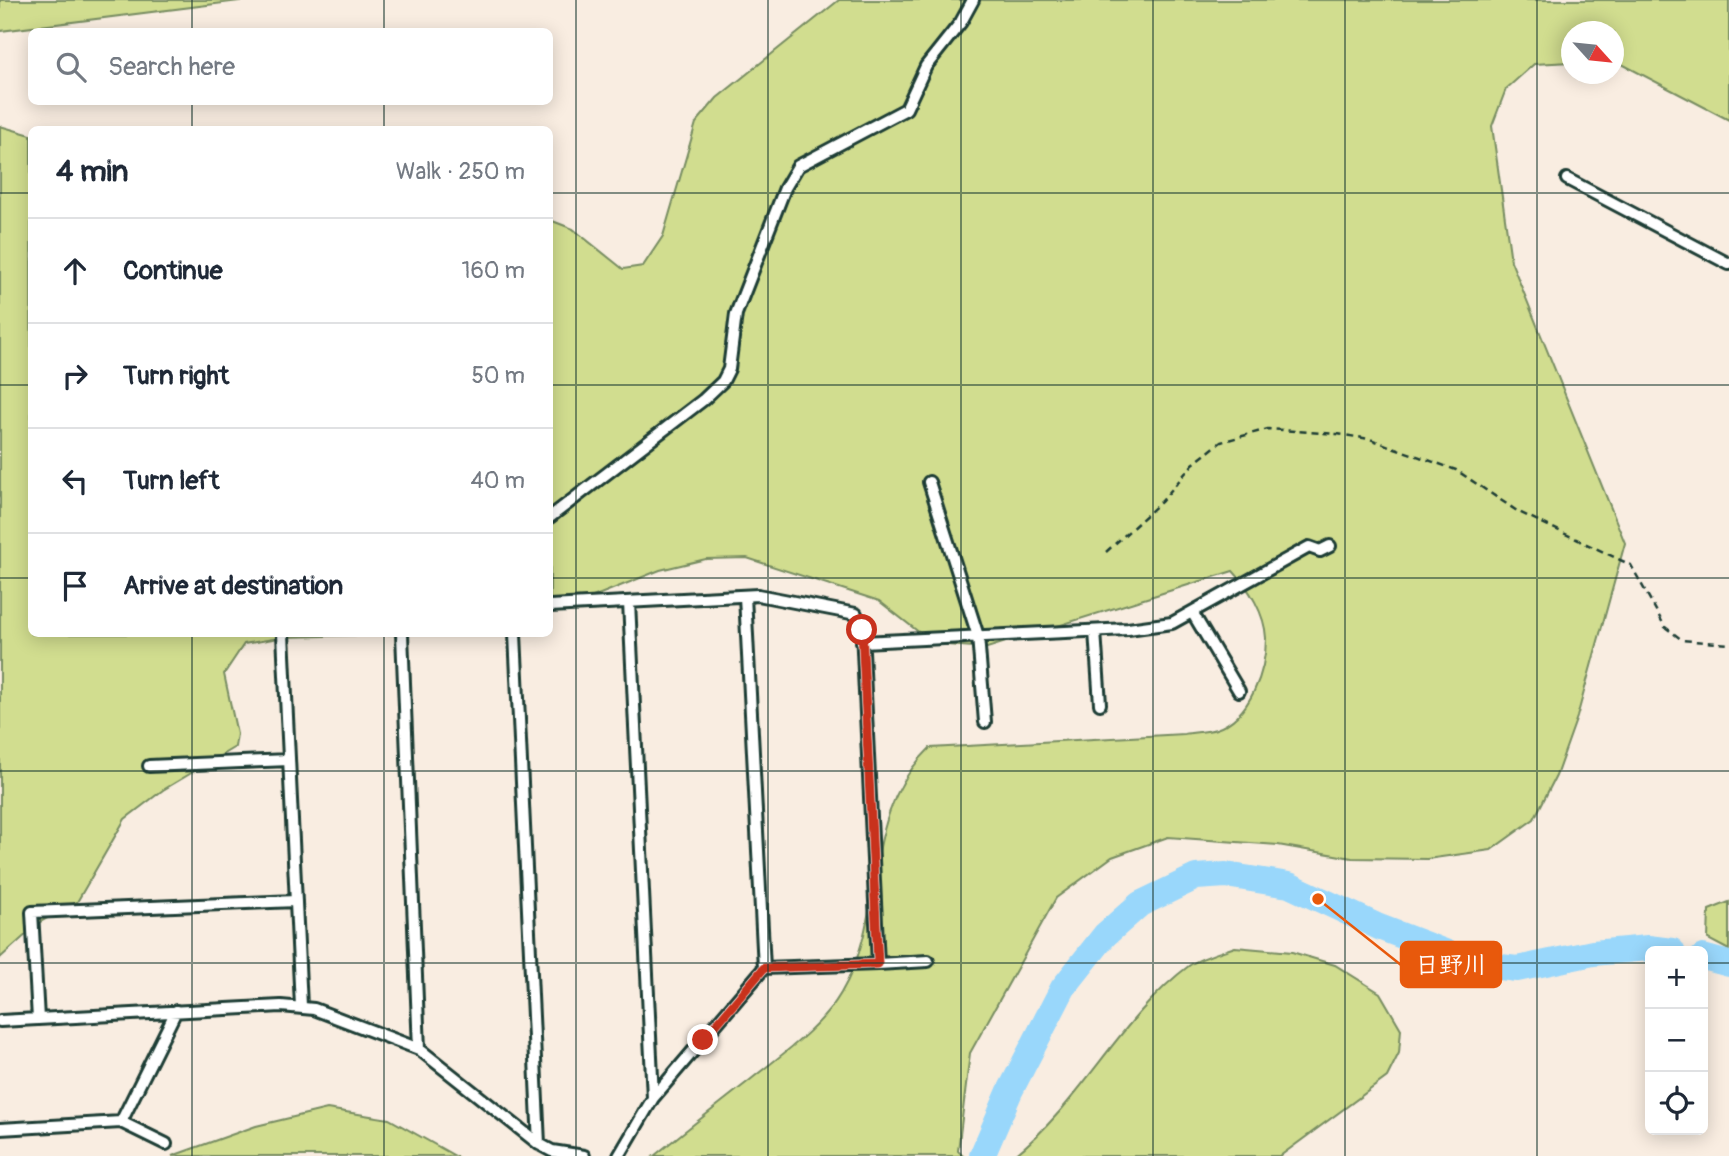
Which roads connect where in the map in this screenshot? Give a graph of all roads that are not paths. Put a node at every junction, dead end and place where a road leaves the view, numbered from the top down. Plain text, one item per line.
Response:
1 (973, 0) edge
2 (1567, 179) dead end
3 (1729, 264) edge
4 (929, 482) dead end
5 (553, 515) edge
6 (1330, 546) dead end
7 (745, 596) junction
8 (629, 602) junction
9 (553, 606) edge
10 (1192, 612) junction
11 (1095, 631) junction
12 (978, 636) junction
13 (283, 637) edge
14 (402, 637) edge
15 (515, 637) edge
16 (862, 642) junction
17 (1239, 691) dead end
18 (1100, 704) dead end
19 (985, 722) dead end
20 (289, 760) junction
21 (149, 766) dead end
22 (296, 901) junction
23 (928, 961) dead end
24 (878, 964) junction
25 (764, 968) junction
26 (301, 1006) junction
27 (176, 1012) junction
28 (38, 1019) junction
29 (0, 1021) edge
30 (419, 1049) junction
31 (653, 1098) junction
32 (121, 1122) junction
33 (0, 1129) edge
34 (166, 1144) dead end
35 (540, 1144) junction
36 (584, 1156) edge
37 (619, 1156) edge

1 - 5 street
2 - 3 street
4 - 12 street
6 - 10 street
7 - 8 street
7 - 16 street
7 - 25 street
8 - 9 street
8 - 31 street
10 - 11 street
10 - 17 street
11 - 12 street
11 - 18 street
12 - 16 street
12 - 19 street
13 - 20 street
14 - 30 street
15 - 35 street
16 - 24 street
20 - 21 street
20 - 22 street
22 - 26 street
22 - 28 street
23 - 24 street
24 - 25 street
25 - 31 street
26 - 27 street
26 - 30 street
27 - 28 street
27 - 32 street
28 - 29 street
30 - 35 street
31 - 37 street
32 - 33 street
32 - 34 street
35 - 36 street

